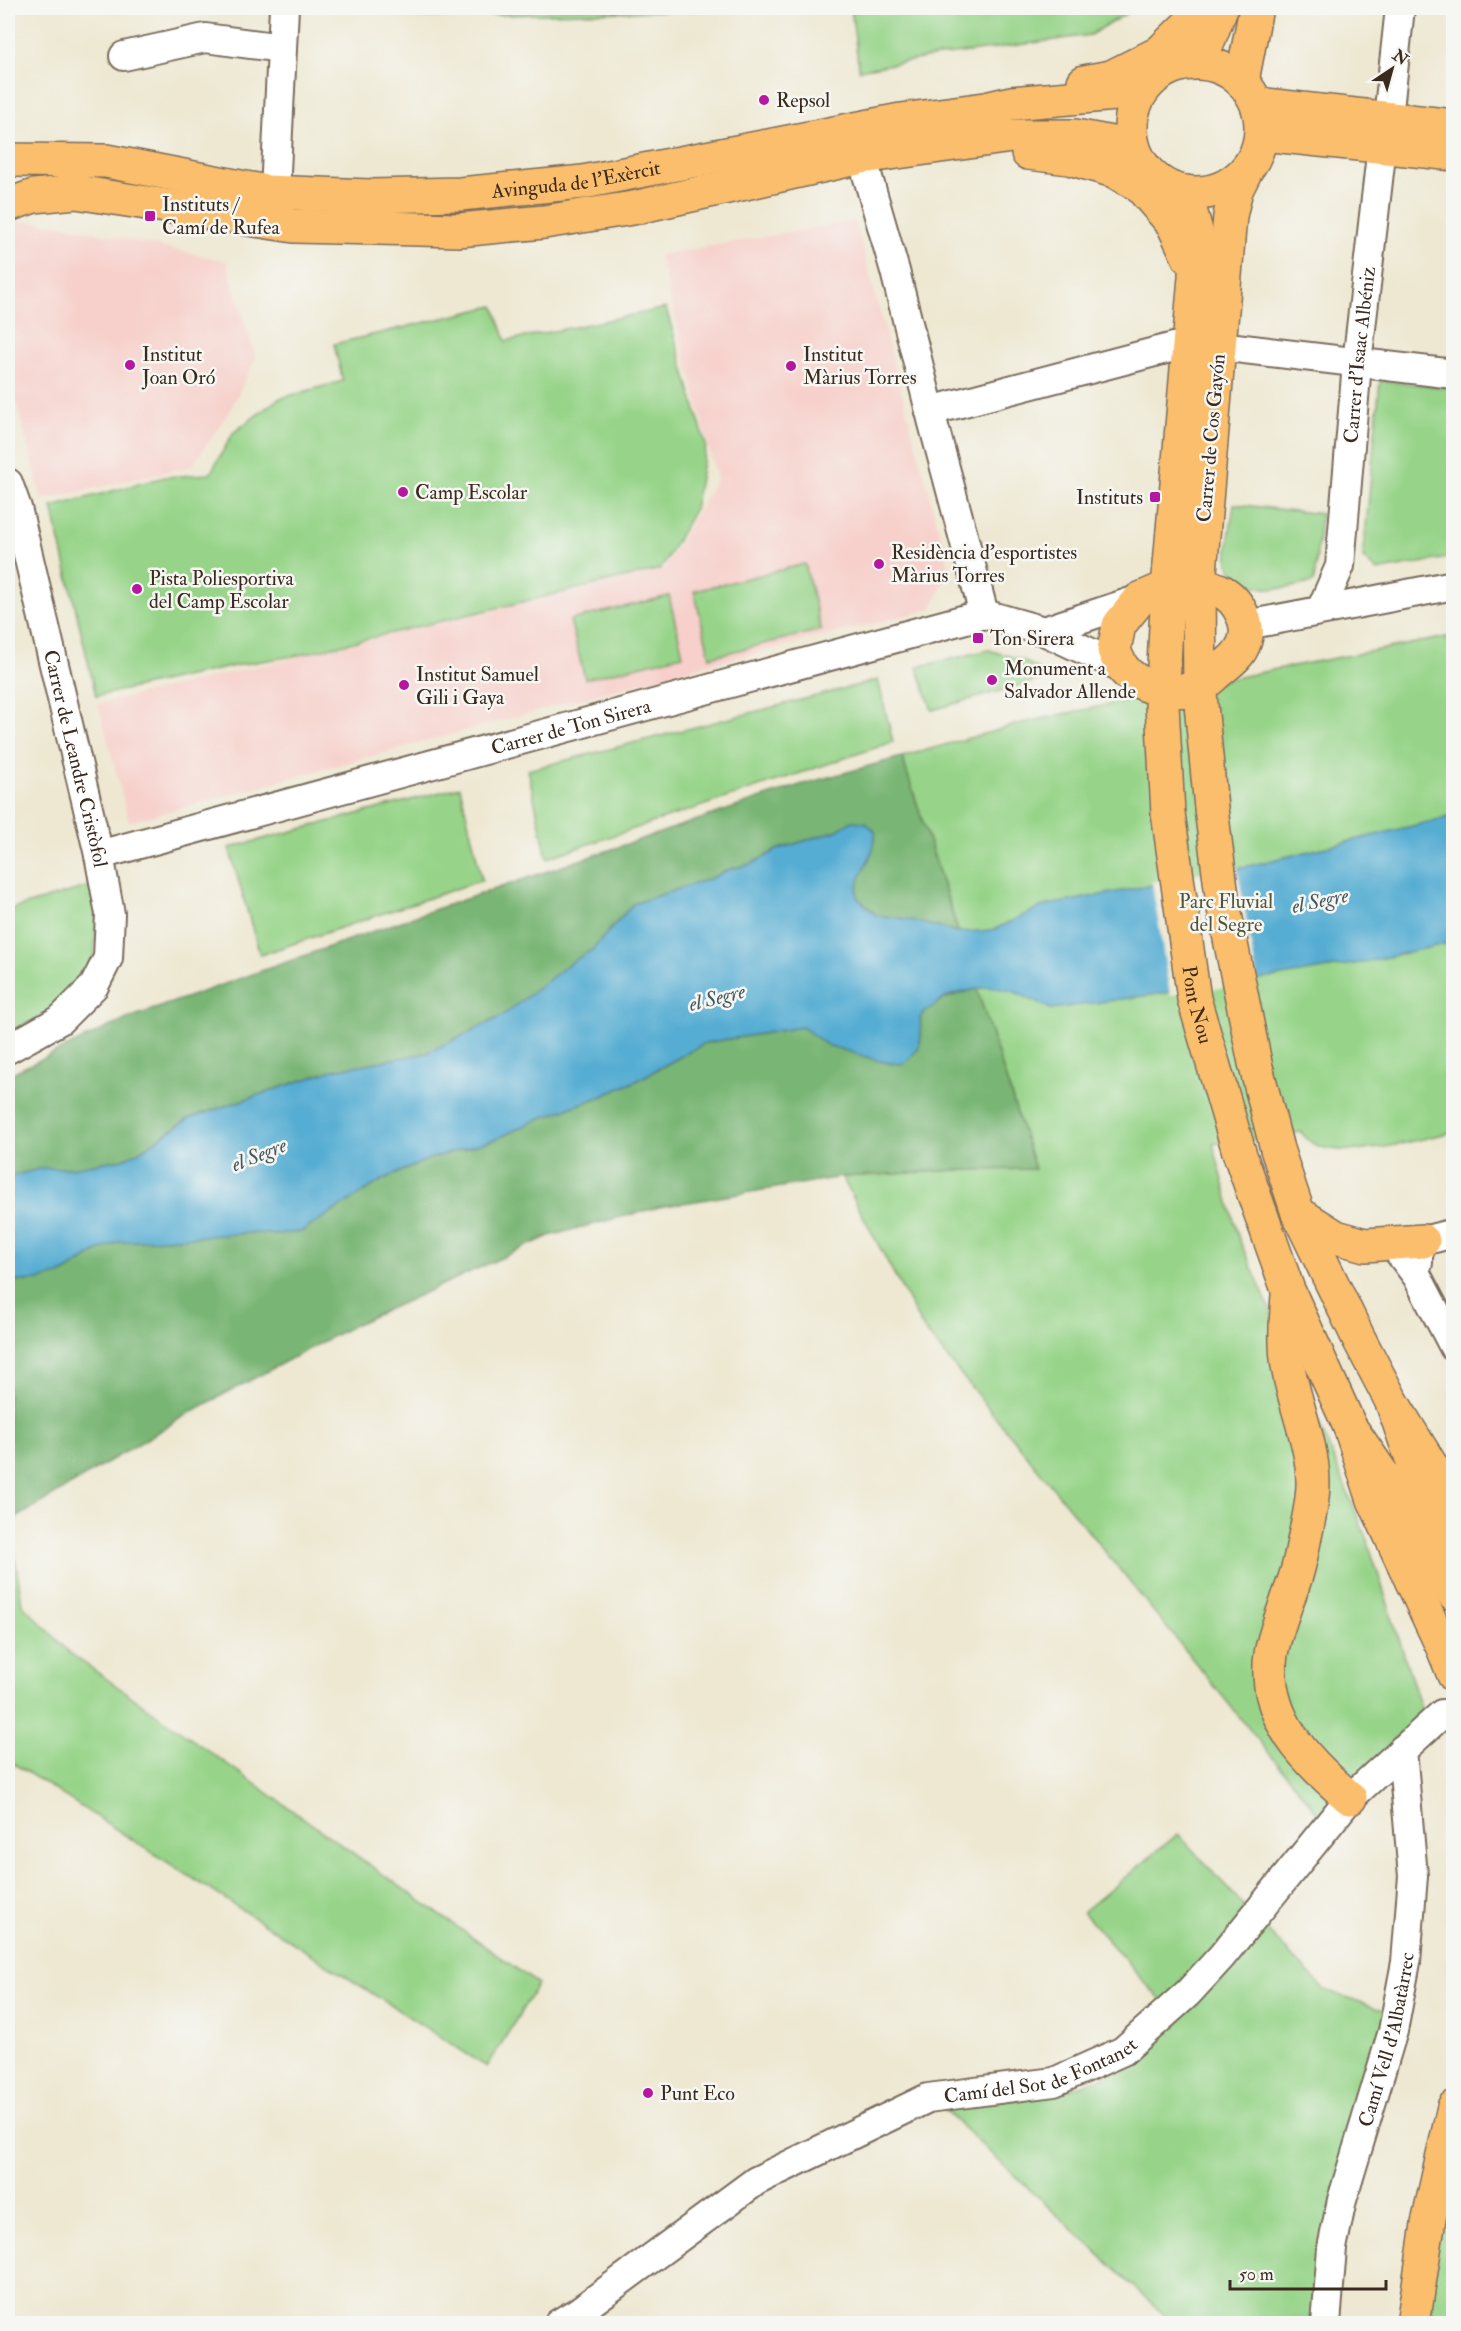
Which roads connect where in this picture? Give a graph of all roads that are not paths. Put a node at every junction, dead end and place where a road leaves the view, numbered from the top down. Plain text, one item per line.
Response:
1 (284, 8) edge
2 (1205, 8) edge
3 (1221, 8) edge
4 (1256, 8) edge
5 (1400, 8) edge
6 (282, 48) junction
7 (124, 56) dead end
8 (1200, 62) junction
9 (1140, 92) junction
10 (1011, 103) junction
11 (1254, 106) junction
12 (1454, 126) edge
13 (1385, 132) junction
14 (958, 145) junction
15 (1133, 147) junction
16 (1454, 154) edge
17 (862, 157) junction
18 (8, 160) edge
19 (1245, 172) junction
20 (275, 192) junction
21 (1185, 192) junction
22 (8, 205) edge
23 (1195, 277) junction
24 (1204, 344) junction
25 (1357, 363) junction
26 (1454, 374) edge
27 (930, 411) junction
28 (8, 483) edge
29 (1340, 566) junction
30 (1454, 585) edge
31 (1169, 590) junction
32 (1371, 600) junction
33 (1321, 610) junction
34 (984, 614) junction
35 (1247, 625) junction
36 (1044, 631) junction
37 (1123, 668) junction
38 (1163, 697) junction
39 (1201, 697) junction
40 (99, 855) junction
41 (8, 1048) edge
42 (1298, 1213) junction
43 (1423, 1239) edge
44 (1288, 1290) junction
45 (1454, 1347) edge
46 (1392, 1402) junction
47 (1350, 1427) junction
48 (1454, 1503) edge
49 (1454, 1538) edge
50 (1454, 1594) edge
51 (1454, 1675) edge
52 (1442, 1714) dead end
53 (1402, 1750) junction
54 (1350, 1798) junction
55 (1454, 2107) edge
56 (558, 2324) edge
57 (1326, 2324) edge
58 (1413, 2324) edge

1 - 6 street
2 - 10 main road
3 - 8 main road
4 - 11 main road
5 - 13 street, Carrer d'Isaac Albéniz
6 - 7 street
6 - 20 street
8 - 9 main road
8 - 11 main road
9 - 10 main road, Avinguda de l'Exèrcit
9 - 15 main road
10 - 20 main road, Avinguda de l'Exèrcit
11 - 13 main road
11 - 19 main road
12 - 13 main road
13 - 16 main road
13 - 25 street, Carrer d'Isaac Albéniz
14 - 15 main road, Avinguda de l'Exèrcit
14 - 17 main road, Avinguda de l'Exèrcit
14 - 23 main road
15 - 21 main road
17 - 22 main road, Avinguda de l'Exèrcit
17 - 27 street
18 - 20 main road, Avinguda de l'Exèrcit
19 - 21 main road
19 - 24 main road, Carrer de Cos Gayón
21 - 23 main road, Carrer de Cos Gayón
23 - 24 main road, Carrer de Cos Gayón
24 - 25 street
24 - 27 street
24 - 31 main road, Carrer de Cos Gayón
25 - 26 street
25 - 29 street, Carrer d'Isaac Albéniz
27 - 34 street
28 - 40 street, Carrer de Leandre Cristòfol
29 - 32 street
29 - 33 street, Carrer d'Isaac Albéniz
30 - 32 street
31 - 35 main road
31 - 36 street
31 - 37 main road
31 - 38 main road, Carrer de Cos Gayón
31 - 39 main road, Carrer de Cos Gayón
32 - 33 street
33 - 35 street
34 - 36 street
34 - 40 street, Carrer de Ton Sirera
35 - 39 main road
36 - 37 street
37 - 38 main road
38 - 39 main road
38 - 44 main road, Pont Nou
39 - 42 main road
40 - 41 street, Carrer de Leandre Cristòfol
42 - 43 main road
42 - 46 main road
43 - 45 street
44 - 47 main road, Pont Nou
44 - 54 main road
46 - 48 main road
46 - 49 main road
47 - 50 main road
47 - 51 main road
52 - 53 street, Camí del Sot de Fontanet
53 - 54 street, Camí del Sot de Fontanet
53 - 57 street, Camí Vell d'Albatàrrec
54 - 56 street, Camí del Sot de Fontanet
55 - 58 main road

